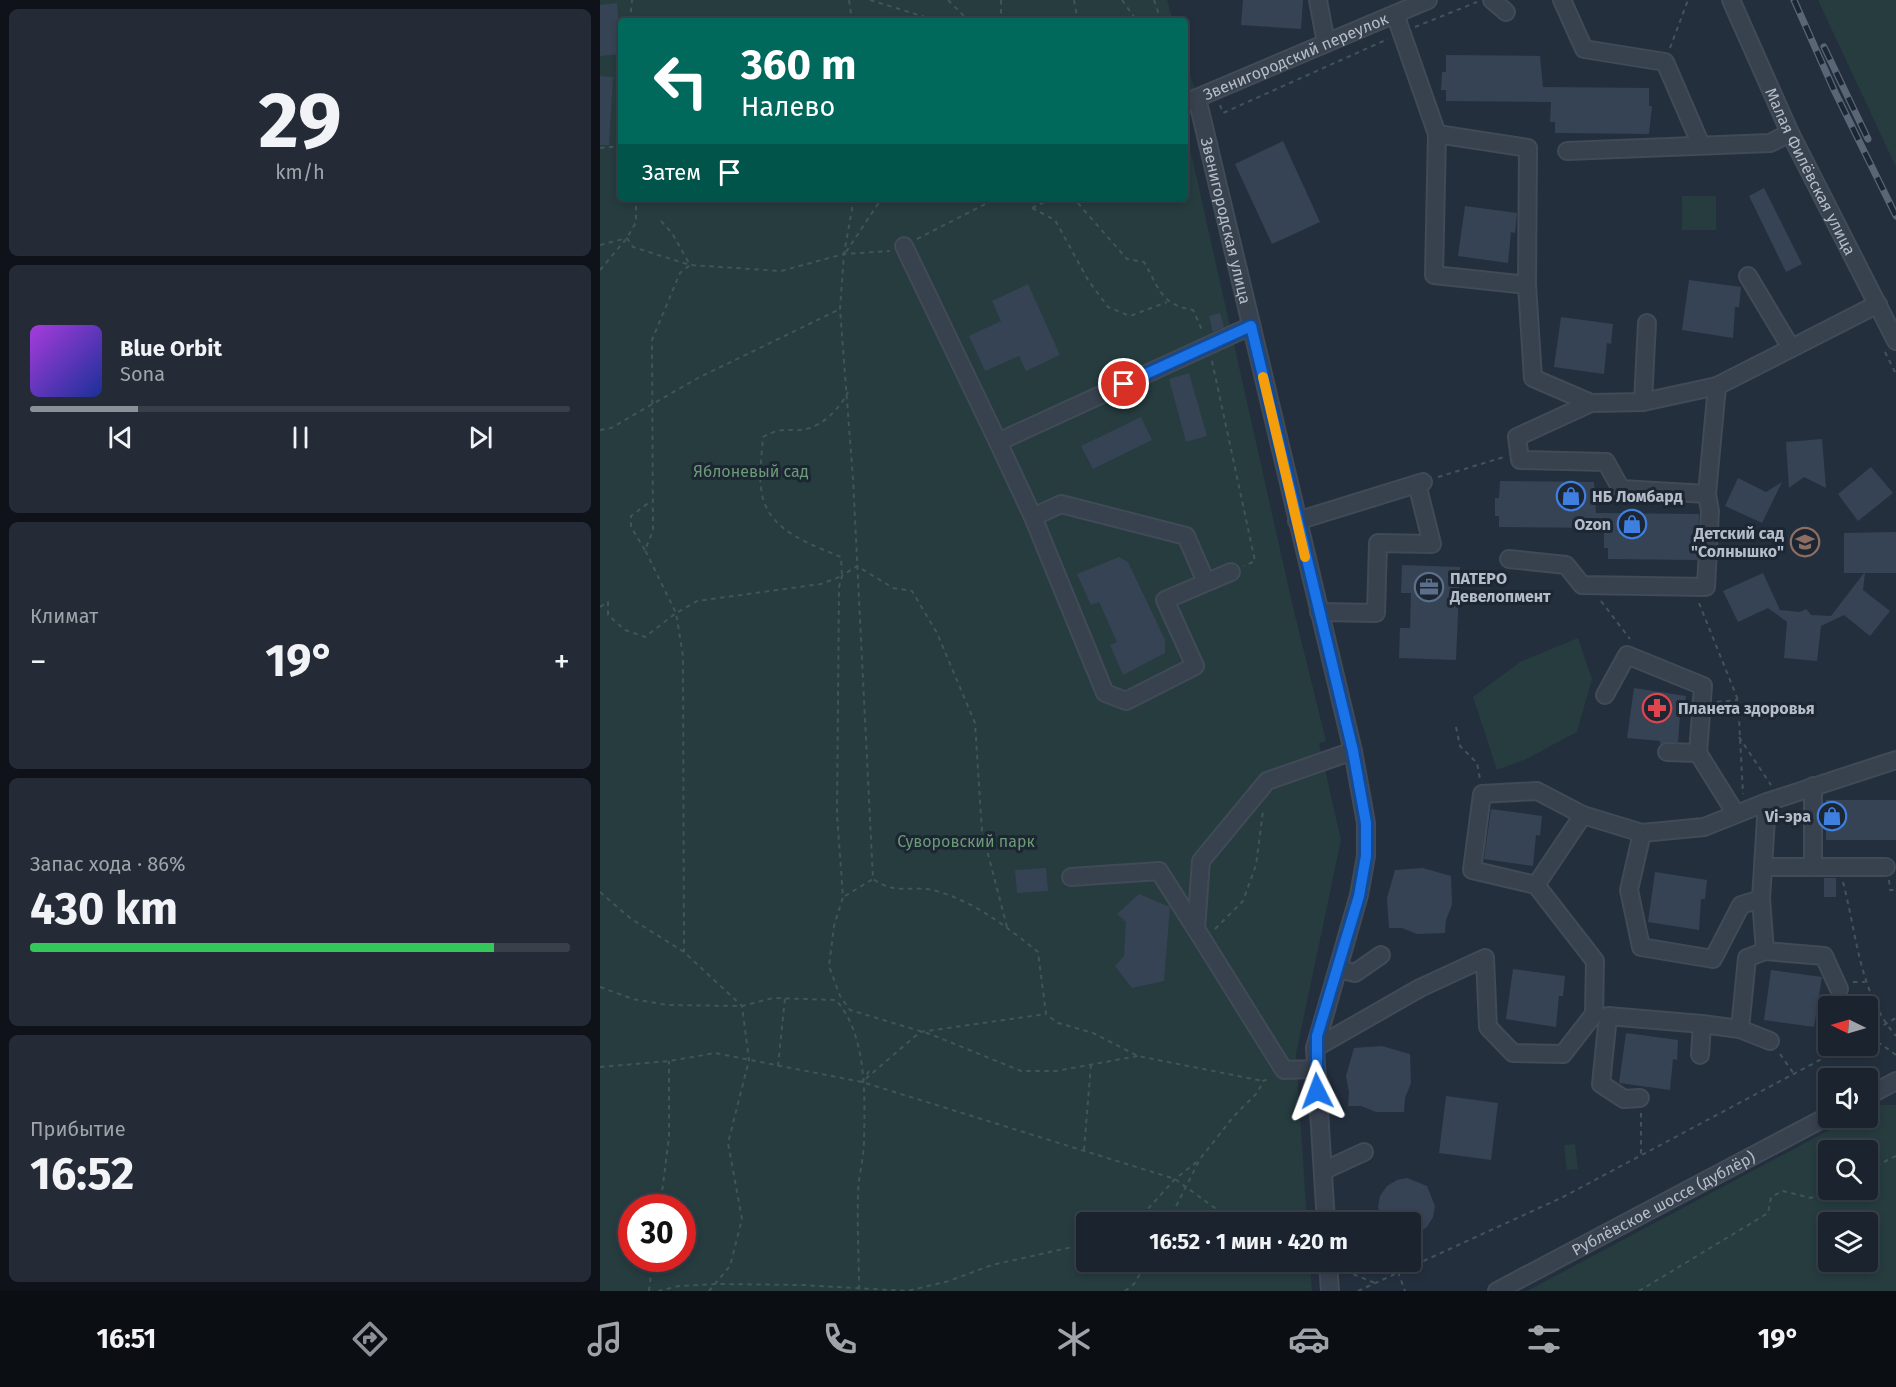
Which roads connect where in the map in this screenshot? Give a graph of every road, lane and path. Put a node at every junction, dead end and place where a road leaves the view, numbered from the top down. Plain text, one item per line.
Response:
1 (632, 0) edge
2 (849, 0) edge
3 (870, 0) edge
4 (948, 0) edge
5 (1001, 0) edge
6 (1074, 0) edge
7 (1122, 0) edge
8 (1154, 0) edge
9 (1318, 0) edge
10 (1428, 0) edge
11 (1482, 0) edge
12 (1492, 0) edge
13 (1562, 0) edge
14 (1688, 0) edge
15 (1731, 0) edge
16 (1506, 12) dead end
17 (1395, 14) junction
18 (630, 18) edge
19 (852, 18) edge
20 (928, 18) edge
21 (966, 18) edge
22 (1001, 18) edge
23 (1077, 18) edge
24 (1135, 18) edge
25 (1160, 18) edge
26 (1401, 33) junction
27 (1326, 43) junction
28 (1665, 62) junction
29 (1191, 101) edge
30 (1223, 112) dead end
31 (1790, 133) junction
32 (1437, 134) junction
33 (1701, 145) junction
34 (618, 146) edge
35 (600, 148) edge
36 (1567, 151) dead end
37 (636, 201) edge
38 (853, 201) edge
39 (880, 201) edge
40 (991, 201) edge
41 (1047, 201) edge
42 (661, 221) dead end
43 (627, 238) junction
44 (600, 245) edge
45 (904, 246) junction
46 (844, 254) junction
47 (690, 265) junction
48 (600, 270) edge
49 (1748, 276) dead end
50 (1527, 285) junction
51 (1167, 302) dead end
52 (1878, 304) junction
53 (840, 309) junction
54 (1647, 323) dead end
55 (1251, 326) junction
56 (1896, 341) edge
57 (1791, 348) junction
58 (1717, 386) junction
59 (848, 392) junction
60 (1642, 402) junction
61 (1591, 403) junction
62 (651, 404) junction
63 (600, 430) edge
64 (999, 442) junction
65 (1519, 453) junction
66 (1420, 483) junction
67 (1707, 494) junction
68 (651, 501) junction
69 (1033, 518) junction
70 (1297, 520) junction
71 (645, 550) junction
72 (1509, 559) dead end
73 (857, 566) junction
74 (1231, 572) dead end
75 (842, 576) junction
76 (1206, 582) junction
77 (1587, 585) junction
78 (1693, 587) junction
79 (600, 607) edge
80 (1318, 612) junction
81 (676, 613) junction
82 (1641, 660) junction
83 (1605, 695) dead end
84 (1738, 700) junction
85 (1702, 703) junction
86 (1456, 727) dead end
87 (1739, 737) junction
88 (1353, 751) junction
89 (1667, 753) dead end
90 (1698, 753) junction
91 (1896, 760) edge
92 (1267, 781) junction
93 (1813, 786) junction
94 (1482, 794) junction
95 (1773, 800) junction
96 (1740, 813) junction
97 (1582, 815) junction
98 (1642, 833) junction
99 (1763, 867) junction
100 (1813, 867) junction
101 (1839, 867) junction
102 (1886, 867) dead end
103 (1071, 877) dead end
104 (873, 879) junction
105 (1536, 885) junction
106 (1890, 890) dead end
107 (1896, 890) edge
108 (600, 891) edge
109 (843, 897) junction
110 (1761, 899) junction
111 (1007, 927) junction
112 (1199, 935) junction
113 (1765, 951) junction
114 (684, 952) junction
115 (1381, 955) dead end
116 (1338, 969) junction
117 (600, 987) edge
118 (1839, 988) dead end
119 (785, 998) junction
120 (742, 1006) junction
121 (1046, 1014) junction
122 (1601, 1015) junction
123 (1896, 1018) edge
124 (1702, 1024) junction
125 (1885, 1024) junction
126 (1878, 1028) edge
127 (1740, 1029) junction
128 (920, 1032) junction
129 (1896, 1036) edge
130 (1770, 1041) joint
131 (1878, 1044) edge
132 (1315, 1048) junction
133 (1700, 1055) dead end
134 (1896, 1055) edge
135 (1138, 1056) junction
136 (1827, 1056) edge
137 (749, 1060) junction
138 (669, 1061) junction
139 (1091, 1064) junction
140 (778, 1066) junction
141 (600, 1067) edge
142 (1315, 1069) junction
143 (1284, 1070) junction
144 (869, 1071) dead end
145 (1794, 1074) junction
146 (1263, 1081) junction
147 (1896, 1081) edge
148 (862, 1082) junction
149 (1878, 1091) edge
150 (1640, 1098) joint
151 (1818, 1121) edge
152 (1084, 1150) junction
153 (1364, 1152) dead end
154 (1641, 1155) junction
155 (1896, 1156) edge
156 (1200, 1159) junction
157 (1878, 1165) edge
158 (1323, 1171) junction
159 (1175, 1179) junction
160 (1186, 1189) junction
161 (662, 1194) edge
162 (1818, 1194) edge
163 (1145, 1212) edge
164 (1173, 1212) edge
165 (1219, 1212) edge
166 (1325, 1212) edge
167 (1076, 1246) edge
168 (1421, 1262) edge
169 (651, 1272) edge
170 (1141, 1272) edge
171 (1333, 1272) edge
172 (1343, 1272) edge
173 (1398, 1272) joint
174 (1375, 1283) junction
175 (717, 1284) junction
176 (859, 1287) junction
177 (649, 1291) edge
178 (658, 1291) edge
179 (709, 1291) edge
180 (859, 1291) edge
181 (1125, 1291) edge
182 (1330, 1291) edge
183 (1358, 1291) edge
184 (1405, 1291) edge
185 (1497, 1291) edge
186 (1640, 1291) edge

1 - 18 path
2 - 19 path
3 - 20 path
4 - 21 path
5 - 22 path
6 - 23 path
7 - 24 path
8 - 25 path
9 - 27 street
10 - 17 street, Звенигородский переулок
11 - 26 path
12 - 16 street
13 - 28 street
14 - 28 path
15 - 31 street, Малая Филёвская улица
17 - 26 street
17 - 27 street, Звенигородский переулок
26 - 30 path
26 - 32 street
27 - 29 street, Звенигородский переулок
28 - 33 street
29 - 55 street, Звенигородская улица
31 - 33 street
31 - 52 street, Малая Филёвская улица
32 - 50 street
32 - 50 street
33 - 36 street
34 - 35 path
37 - 43 path
38 - 46 path
39 - 46 path
40 - 45 path
41 - 51 path
42 - 47 path
43 - 44 path
43 - 47 path
43 - 48 path
45 - 46 path
45 - 64 street
46 - 47 path
46 - 53 path
47 - 62 path
49 - 57 street
50 - 61 street
52 - 56 street, Малая Филёвская улица
52 - 57 street
53 - 59 path
53 - 62 path
54 - 60 street
55 - 64 street
55 - 70 street, Звенигородская улица
57 - 58 street
58 - 60 street
58 - 67 street
59 - 73 path
59 - 75 path
60 - 61 street
61 - 65 street
62 - 63 path
62 - 68 path
64 - 69 street
65 - 66 path
65 - 67 street
66 - 70 street
66 - 80 street
67 - 78 street
68 - 71 path
68 - 71 path
69 - 76 street
69 - 76 street
70 - 80 street, Звенигородская улица
71 - 81 path
72 - 77 street
73 - 75 path
73 - 104 path
73 - 111 path
74 - 76 street
75 - 81 path
75 - 109 path
77 - 78 street
77 - 82 path
78 - 84 path
79 - 81 path
80 - 88 street, Звенигородская улица
81 - 114 path
82 - 83 street
82 - 85 street
84 - 85 path
84 - 87 path
85 - 90 street
86 - 94 path
87 - 95 path
87 - 96 path
88 - 92 street
88 - 116 street, Звенигородская улица
89 - 90 street
90 - 96 street
91 - 93 street
92 - 112 street
92 - 112 path
93 - 95 street
93 - 100 street
94 - 97 street
94 - 105 street
95 - 96 street
95 - 99 street
96 - 98 street
97 - 98 street
97 - 105 street
98 - 110 street
99 - 100 street
99 - 110 street
100 - 101 street
101 - 102 street
101 - 125 path
103 - 112 street
104 - 109 path
104 - 111 path
105 - 122 street
106 - 107 path
108 - 114 path
109 - 128 path
110 - 113 street
111 - 121 path
112 - 143 street
113 - 118 street
113 - 127 street
114 - 120 path
115 - 116 street
116 - 132 street, Звенигородская улица
117 - 120 path
119 - 120 path
119 - 140 path
119 - 148 path
120 - 137 path
121 - 128 path
121 - 135 path
122 - 124 street
122 - 132 street
122 - 150 street
123 - 125 path
124 - 127 street
124 - 133 street
125 - 126 path
125 - 129 path
127 - 130 street
128 - 139 path
128 - 148 path
130 - 145 path
131 - 134 path
132 - 142 street, Звенигородская улица
135 - 139 path
135 - 146 path
136 - 145 path
137 - 138 path
137 - 140 path
137 - 175 path
138 - 141 path
138 - 161 path
139 - 152 path
140 - 148 path
142 - 143 street
142 - 158 street, Звенигородская улица
143 - 146 path
144 - 148 path
145 - 154 path
146 - 156 path
147 - 149 street
148 - 152 path
148 - 176 path
150 - 154 path
151 - 185 street, Рублёвское шоссе (дублёр)
152 - 159 path
153 - 158 street
154 - 168 path
155 - 157 path
156 - 159 path
156 - 160 path
158 - 166 street, Звенигородская улица
159 - 160 path
159 - 163 path
160 - 164 path
160 - 165 path
162 - 186 path
167 - 176 path
169 - 177 path
170 - 181 path
171 - 182 street
172 - 174 path
173 - 174 path
173 - 184 path
174 - 183 path
175 - 176 path
175 - 178 path
175 - 179 path
176 - 180 path

